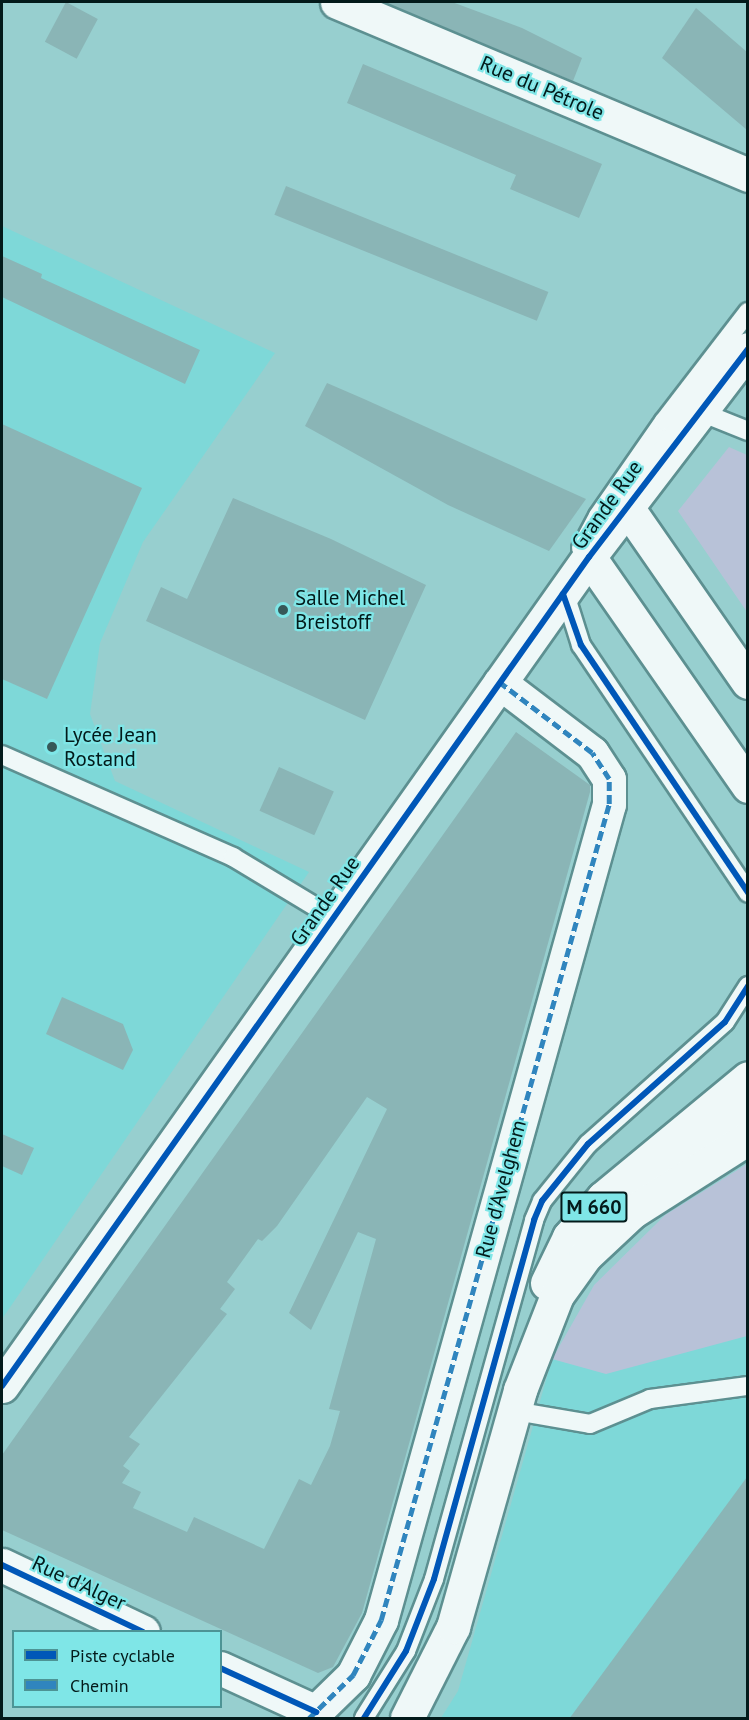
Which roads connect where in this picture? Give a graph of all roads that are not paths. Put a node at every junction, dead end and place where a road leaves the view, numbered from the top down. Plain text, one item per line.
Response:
1 (338, 2) edge
2 (747, 175) edge
3 (747, 312) edge
4 (747, 350) edge
5 (699, 411) junction
6 (747, 431) edge
7 (626, 506) junction
8 (589, 556) junction
9 (563, 594) junction
10 (747, 682) edge
11 (500, 683) junction
12 (2, 755) edge
13 (747, 786) edge
14 (747, 893) edge
15 (334, 918) junction
16 (747, 986) edge
17 (747, 1078) edge
18 (747, 1109) edge
19 (747, 1138) edge
20 (557, 1295) junction
21 (2, 1386) edge
22 (747, 1386) edge
23 (518, 1400) junction
24 (2, 1565) edge
25 (139, 1630) edge
26 (222, 1669) edge
27 (312, 1715) edge
28 (364, 1719) edge
29 (407, 1719) edge

1 - 2 street, Rue du Pétrole
3 - 9 lane
4 - 5 street, Grande Rue
5 - 6 lane
5 - 7 street, Grande Rue
7 - 8 street, Grande Rue
7 - 10 street
8 - 9 street, Grande Rue
8 - 13 street
9 - 11 street, Grande Rue
9 - 14 lane
11 - 15 street, Grande Rue
11 - 27 street, Rue d'Avelghem
12 - 15 lane
15 - 21 street, Grande Rue
16 - 28 lane
17 - 23 street, M 660
18 - 20 street
19 - 20 street, M 660
20 - 23 street, M 660
22 - 23 lane
23 - 29 street, M 660
24 - 25 street, Rue d'Alger
26 - 27 street

